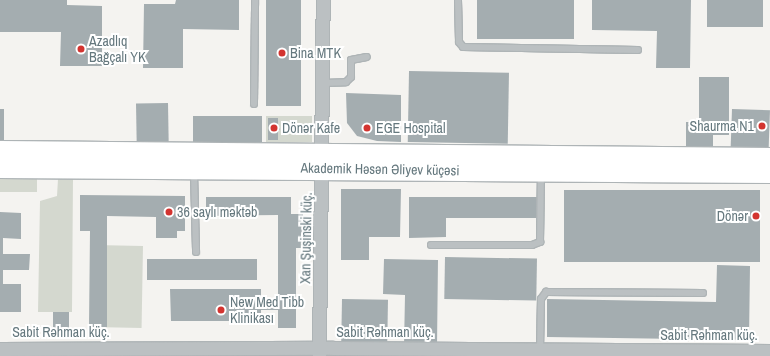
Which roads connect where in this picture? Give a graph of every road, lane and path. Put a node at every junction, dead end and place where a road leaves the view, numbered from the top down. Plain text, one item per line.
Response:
1 (255, 0) edge
2 (323, 0) edge
3 (458, 0) edge
4 (638, 50) dead end
5 (368, 57) dead end
6 (323, 83) junction
7 (254, 104) dead end
8 (313, 128) dead end
9 (278, 129) dead end
10 (0, 151) edge
11 (323, 160) junction
12 (765, 165) edge
13 (194, 167) junction
14 (0, 168) edge
15 (541, 172) junction
16 (431, 246) dead end
17 (196, 252) dead end
18 (703, 293) dead end
19 (0, 349) edge
20 (540, 350) junction
21 (770, 351) edge
22 (41, 352) edge
23 (178, 352) edge
24 (319, 352) edge

1 - 7 lane
2 - 6 street, Xan Şuşinski küç.
3 - 4 lane
5 - 6 lane
6 - 11 street, Xan Şuşinski küç.
8 - 9 path
10 - 11 main road, Akademik Həsən Əliyev küçəsi
11 - 12 main road, Akademik Həsən Əliyev küçəsi
11 - 13 main road, Akademik Həsən Əliyev küçəsi
11 - 15 main road, Akademik Həsən Əliyev küçəsi
11 - 24 street, Xan Şuşinski küç.
12 - 15 main road, Akademik Həsən Əliyev küçəsi
13 - 14 main road, Akademik Həsən Əliyev küçəsi
13 - 17 lane
15 - 16 lane
18 - 20 lane
19 - 22 street, Sabit Rəhman küç.
20 - 21 street, Sabit Rəhman küç.
20 - 24 street, Sabit Rəhman küç.
22 - 23 street, Sabit Rəhman küç.
23 - 24 street, Sabit Rəhman küç.

